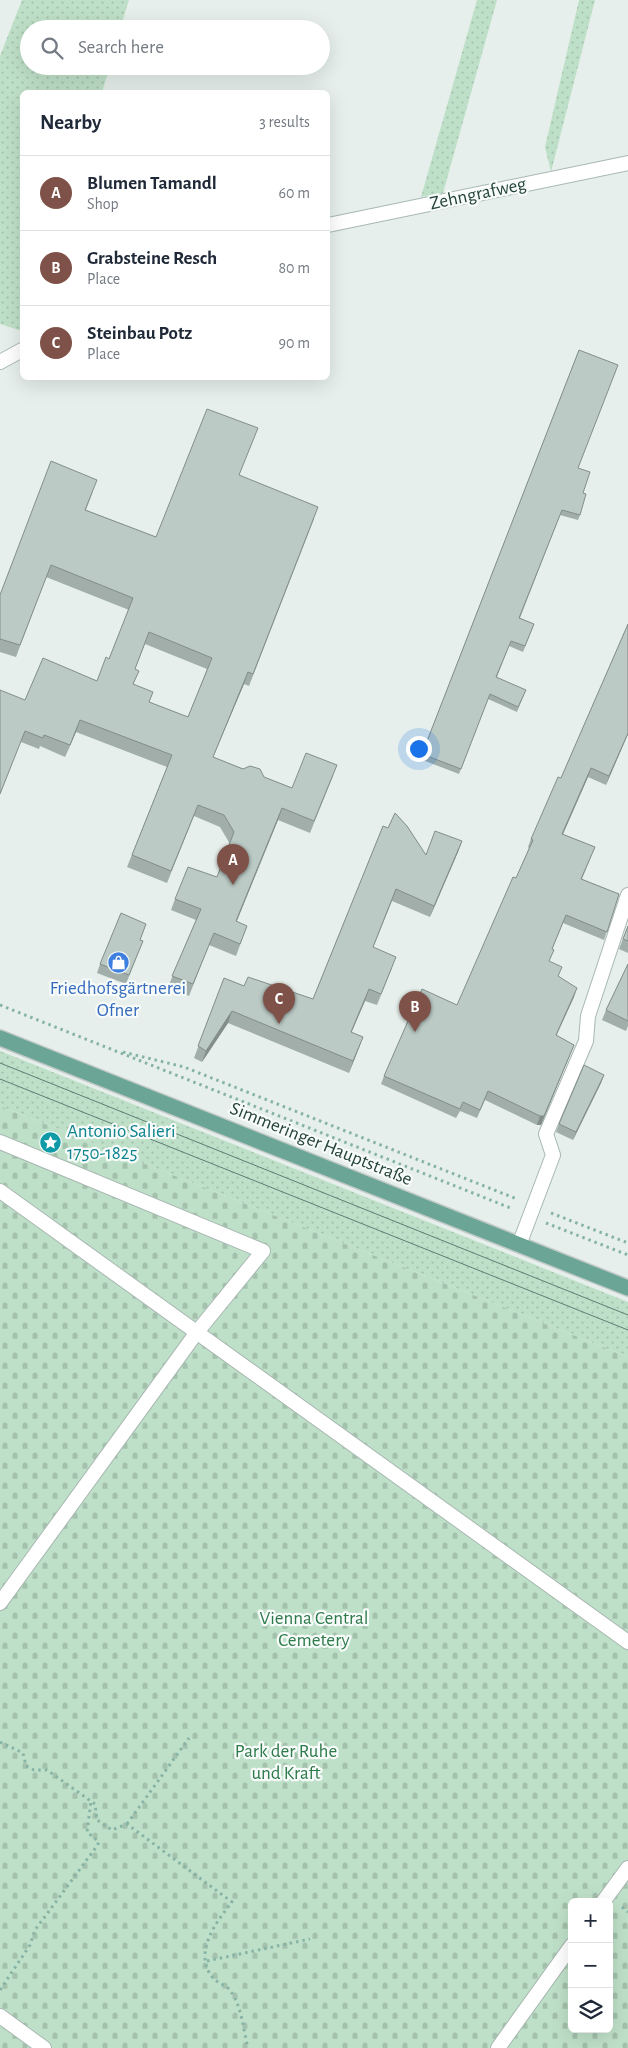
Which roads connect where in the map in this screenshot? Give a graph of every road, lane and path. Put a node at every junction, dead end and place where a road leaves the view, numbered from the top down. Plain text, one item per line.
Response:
1 (628, 163) edge
2 (330, 225) edge
3 (20, 351) edge
4 (0, 362) edge
5 (628, 895) edge
6 (0, 1005) edge
7 (0, 1038) edge
8 (110, 1049) junction
9 (0, 1142) edge
10 (0, 1191) edge
11 (532, 1211) junction
12 (628, 1244) edge
13 (519, 1245) junction
14 (628, 1255) edge
15 (628, 1288) edge
16 (198, 1332) junction
17 (0, 1603) edge
18 (628, 1642) edge
19 (189, 1738) dead end
20 (0, 1742) edge
21 (90, 1801) junction
22 (127, 1824) junction
23 (628, 1868) edge
24 (606, 1898) edge
25 (310, 1939) dead end
26 (568, 1952) edge
27 (207, 1961) junction
28 (0, 1990) edge
29 (0, 2016) edge
30 (44, 2048) edge
31 (248, 2048) edge
32 (498, 2048) edge

1 - 2 lane, Zehngrafweg
3 - 4 lane
5 - 11 lane
6 - 8 path
7 - 13 main road, Simmeringer Hauptstraße
8 - 11 path
8 - 11 path
9 - 16 lane
10 - 16 lane
11 - 12 path
11 - 13 lane
11 - 14 path
13 - 15 main road, Simmeringer Hauptstraße
16 - 17 lane
16 - 18 lane
19 - 22 path
20 - 21 path
21 - 22 path
21 - 28 path
22 - 27 path
23 - 24 lane
25 - 27 path
26 - 32 lane
27 - 31 path
29 - 30 lane

